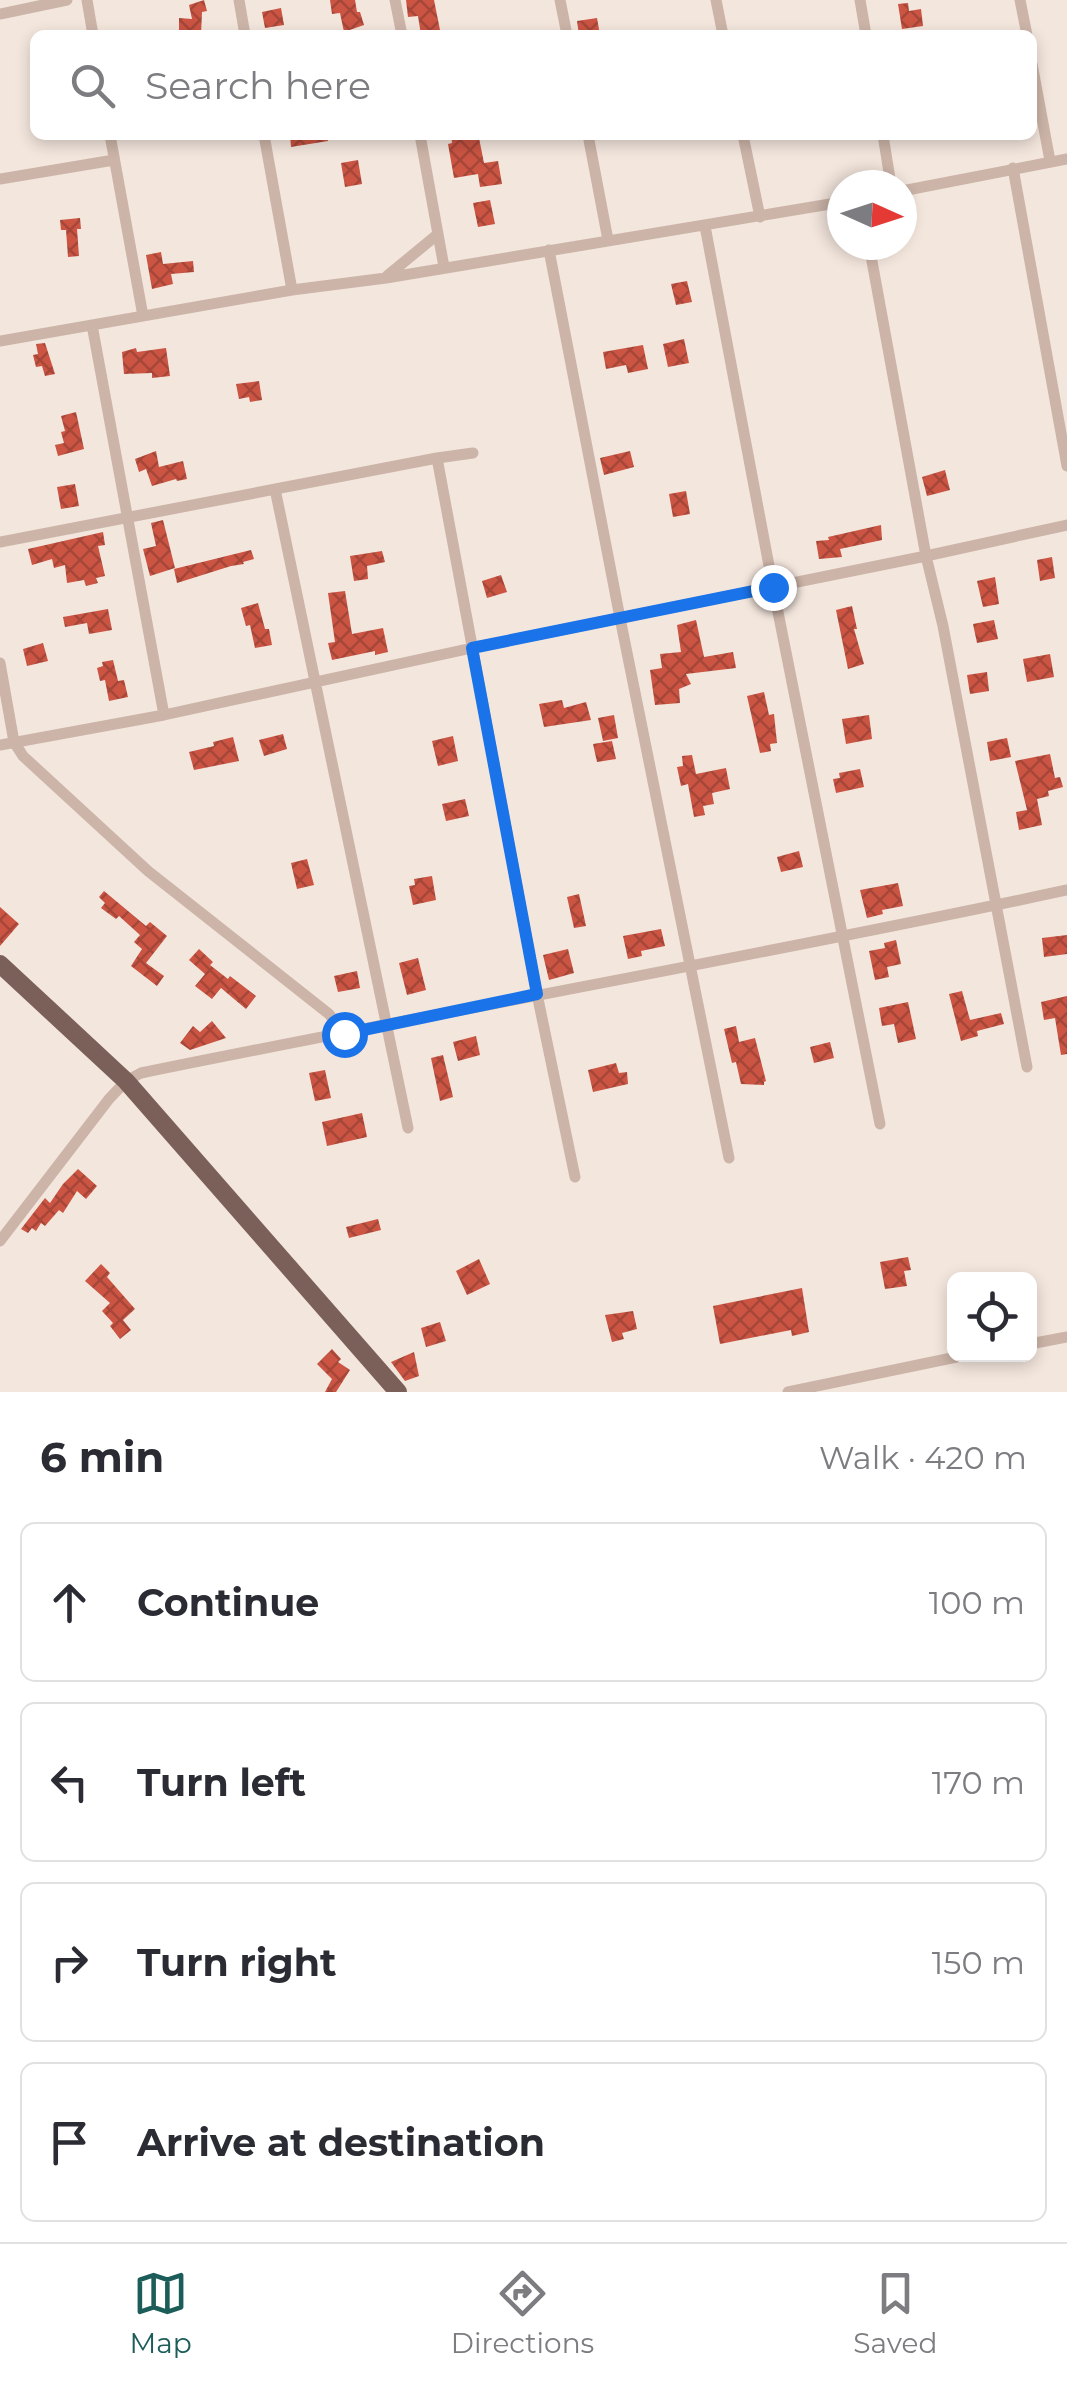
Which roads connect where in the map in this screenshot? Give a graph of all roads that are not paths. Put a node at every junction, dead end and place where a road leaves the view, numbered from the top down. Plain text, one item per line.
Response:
1 (68, 0) edge
2 (87, 0) edge
3 (239, 0) edge
4 (395, 0) edge
5 (560, 0) edge
6 (716, 0) edge
7 (860, 0) edge
8 (1020, 0) edge
9 (0, 14) edge
10 (93, 30) edge
11 (244, 30) edge
12 (401, 30) edge
13 (566, 30) edge
14 (722, 30) edge
15 (865, 30) edge
16 (1025, 30) edge
17 (1037, 91) edge
18 (111, 140) edge
19 (265, 140) edge
20 (421, 140) edge
21 (589, 140) edge
22 (744, 140) edge
23 (883, 140) edge
24 (1067, 159) edge
25 (114, 160) junction
26 (1050, 162) junction
27 (1013, 168) junction
28 (888, 170) edge
29 (0, 179) edge
30 (917, 187) edge
31 (827, 205) edge
32 (760, 217) junction
33 (705, 226) junction
34 (438, 234) junction
35 (608, 240) junction
36 (550, 250) junction
37 (871, 260) edge
38 (444, 266) junction
39 (386, 278) junction
40 (292, 290) junction
41 (144, 316) junction
42 (92, 325) junction
43 (0, 340) edge
44 (474, 453) dead end
45 (437, 458) junction
46 (1067, 466) edge
47 (275, 489) junction
48 (126, 518) junction
49 (1067, 525) edge
50 (0, 542) edge
51 (926, 556) junction
52 (773, 587) junction
53 (620, 618) junction
54 (472, 648) junction
55 (0, 663) edge
56 (314, 684) junction
57 (164, 715) junction
58 (14, 742) junction
59 (0, 745) edge
60 (1067, 890) edge
61 (998, 905) junction
62 (842, 935) junction
63 (0, 964) edge
64 (692, 966) junction
65 (537, 994) junction
66 (386, 1025) junction
67 (344, 1034) junction
68 (1028, 1067) dead end
69 (126, 1081) junction
70 (880, 1124) dead end
71 (408, 1128) dead end
72 (729, 1158) dead end
73 (575, 1178) dead end
74 (0, 1241) edge
75 (1067, 1336) edge
76 (1037, 1342) edge
77 (947, 1359) edge
78 (398, 1392) edge
79 (788, 1392) edge

1 - 9 street
2 - 10 street
3 - 11 street
4 - 12 street
5 - 13 street
6 - 14 street
7 - 15 street
8 - 16 street
17 - 26 street
18 - 25 street
19 - 40 street
20 - 34 street
21 - 35 street
22 - 32 street
23 - 28 street
24 - 26 street
25 - 29 street
25 - 41 street
26 - 27 street
27 - 30 street
27 - 46 street
31 - 32 street
32 - 33 street
33 - 35 street
33 - 52 street
34 - 38 street
34 - 39 street
35 - 36 street
36 - 38 street
36 - 53 street
37 - 51 street
38 - 39 street
39 - 40 street
40 - 41 street
41 - 42 street
42 - 43 street
42 - 48 street
44 - 45 street
45 - 47 street
45 - 54 street
47 - 48 street
47 - 56 street
48 - 50 street
48 - 57 street
49 - 51 street
51 - 52 street
51 - 61 street
52 - 53 street
52 - 62 street
53 - 54 street
53 - 64 street
54 - 56 street
54 - 65 street
55 - 58 street
56 - 57 street
56 - 66 street
57 - 58 street
58 - 59 street
58 - 67 street
60 - 61 street
61 - 62 street
61 - 68 street
62 - 64 street
62 - 70 street
63 - 69 main road
64 - 65 street
64 - 72 street
65 - 66 street
65 - 73 street
66 - 67 street
66 - 71 street
67 - 69 street
69 - 74 street
69 - 78 main road
75 - 76 street
77 - 79 street

